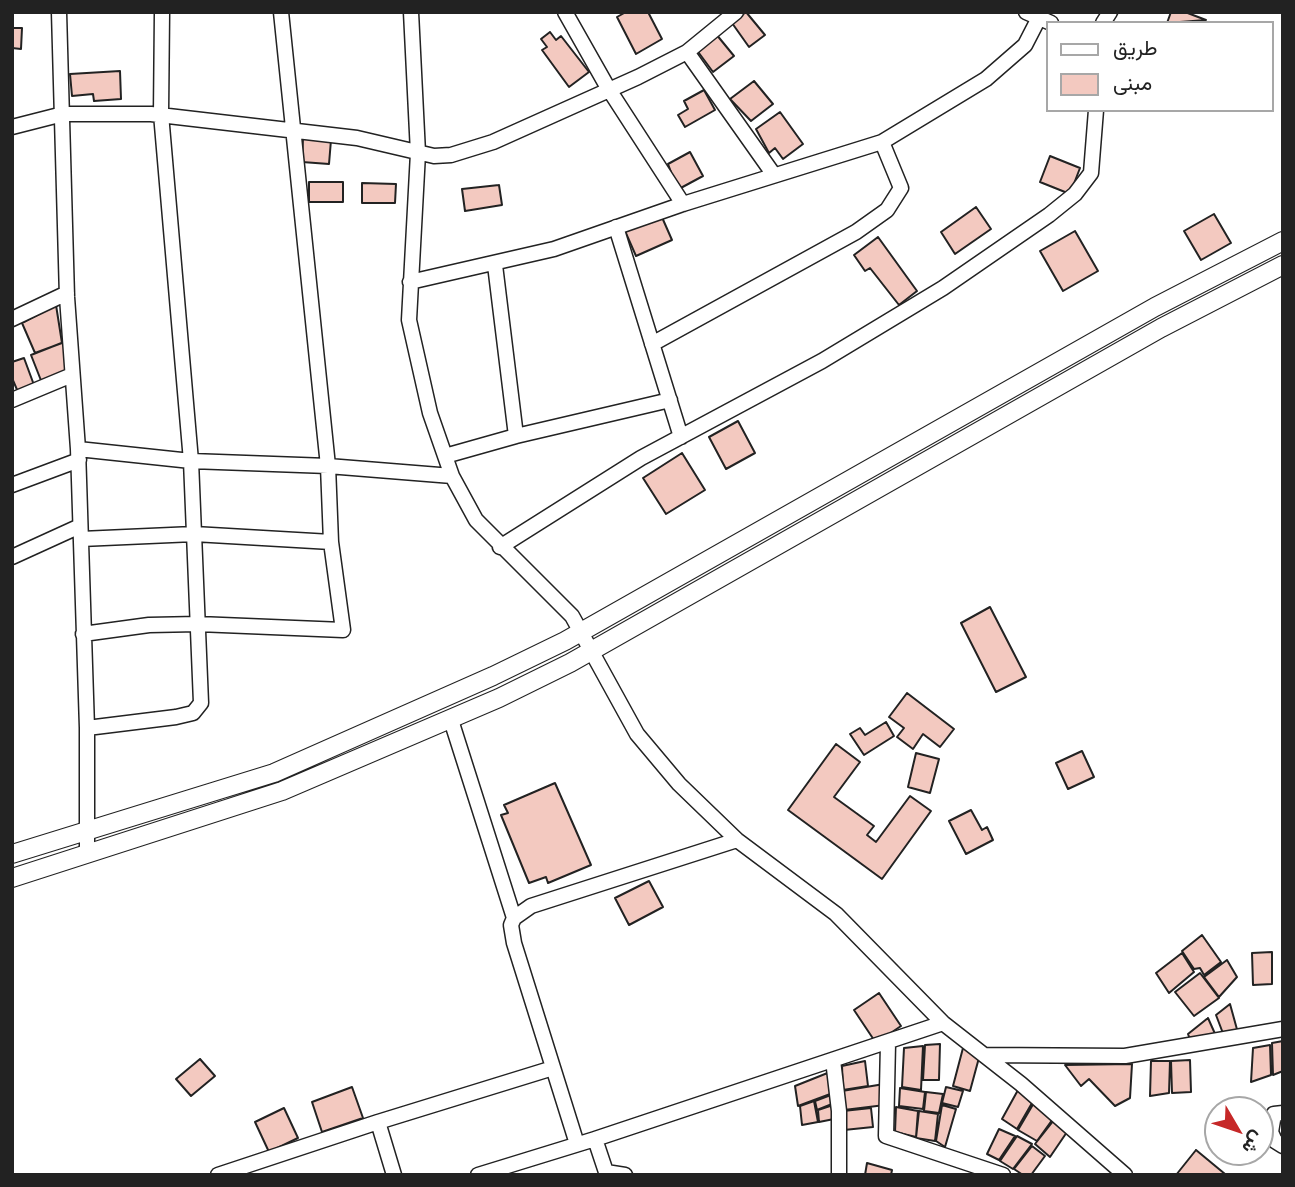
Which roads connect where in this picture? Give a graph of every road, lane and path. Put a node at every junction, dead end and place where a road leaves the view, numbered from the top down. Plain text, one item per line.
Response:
1 (59, 12) edge
2 (162, 12) edge
3 (281, 12) edge
4 (411, 12) edge
5 (565, 12) edge
6 (736, 12) edge
7 (1040, 16) edge
8 (687, 52) junction
9 (608, 88) junction
10 (1096, 112) edge
11 (63, 114) junction
12 (161, 114) junction
13 (12, 127) edge
14 (291, 130) junction
15 (882, 142) junction
16 (418, 153) junction
17 (774, 175) junction
18 (683, 204) junction
19 (616, 227) junction
20 (1283, 240) edge
21 (495, 265) junction
22 (1283, 265) edge
23 (410, 282) junction
24 (67, 293) junction
25 (12, 318) edge
26 (652, 344) junction
27 (72, 374) junction
28 (12, 400) edge
29 (670, 400) junction
30 (516, 436) junction
31 (681, 437) junction
32 (78, 454) junction
33 (445, 456) junction
34 (191, 461) junction
35 (328, 466) junction
36 (452, 477) junction
37 (12, 485) edge
38 (80, 533) junction
39 (194, 534) junction
40 (331, 542) junction
41 (500, 547) junction
42 (12, 557) edge
43 (198, 624) junction
44 (581, 632) junction
45 (83, 634) junction
46 (591, 651) junction
47 (451, 720) junction
48 (87, 728) junction
49 (87, 831) junction
50 (737, 840) junction
51 (12, 854) edge
52 (87, 854) junction
53 (12, 878) edge
54 (514, 918) junction
55 (943, 1023) junction
56 (1283, 1029) edge
57 (888, 1043) junction
58 (984, 1055) junction
59 (833, 1060) junction
60 (553, 1068) junction
61 (1283, 1113) edge
62 (378, 1122) junction
63 (595, 1139) junction
64 (577, 1144) junction
65 (1283, 1146) edge
66 (526, 1159) junction
67 (607, 1174) edge
68 (218, 1175) edge
69 (394, 1175) edge
70 (478, 1175) edge
71 (528, 1175) edge
72 (625, 1175) edge
73 (839, 1175) edge
74 (1003, 1175) edge
75 (1125, 1175) edge

1 - 11 street
2 - 12 street
3 - 14 street
4 - 16 street
5 - 9 street
6 - 8 street
7 - 15 street
8 - 9 street
8 - 17 street
9 - 16 street
9 - 18 street
10 - 31 street
11 - 12 street
11 - 13 street
11 - 24 street
12 - 14 street
12 - 34 street
14 - 16 street
14 - 35 street
15 - 17 street
15 - 26 street
16 - 23 street
17 - 18 street
18 - 19 street
19 - 21 street
19 - 26 street
20 - 44 street
21 - 23 street
21 - 30 street
22 - 46 street
23 - 33 street
24 - 25 street
24 - 27 street
26 - 29 street
27 - 28 street
27 - 32 street
29 - 30 street
29 - 31 street
30 - 33 street
31 - 41 street
32 - 34 street
32 - 37 street
32 - 38 street
33 - 36 street
34 - 35 street
34 - 39 street
35 - 36 street
35 - 40 street
36 - 41 street
38 - 39 street
38 - 42 street
38 - 45 street
39 - 40 street
39 - 43 street
40 - 43 street
41 - 44 street
43 - 45 street
43 - 48 street
44 - 46 street
44 - 49 street
45 - 48 street
46 - 47 street
46 - 50 street
47 - 52 street
47 - 54 street
48 - 49 street
49 - 51 street
49 - 52 street
50 - 54 street
50 - 55 street
52 - 53 street
54 - 60 street
55 - 57 street
55 - 58 street
56 - 58 street
57 - 59 street
57 - 74 street
58 - 75 street
59 - 63 street
59 - 73 street
60 - 62 street
60 - 64 street
61 - 65 street
62 - 68 street
62 - 69 street
63 - 64 street
63 - 67 street
64 - 66 street
66 - 70 street
66 - 71 street
67 - 72 street

